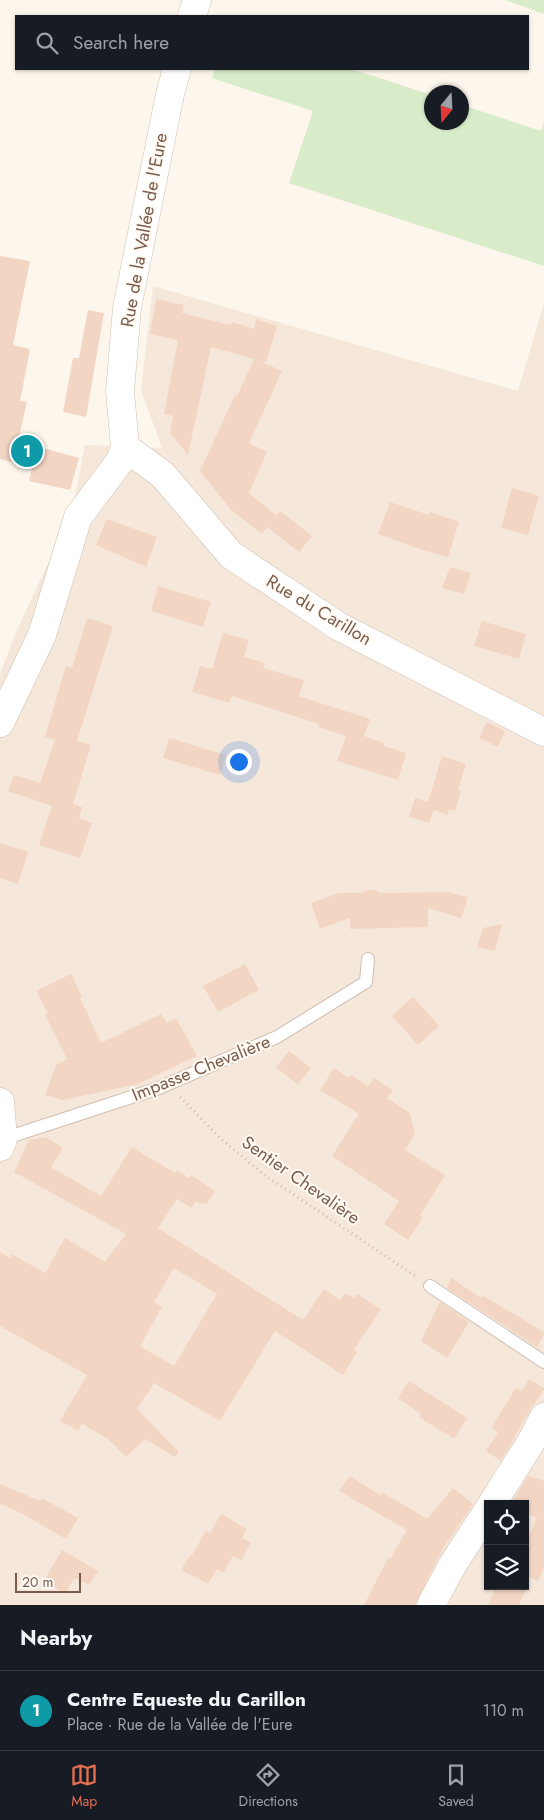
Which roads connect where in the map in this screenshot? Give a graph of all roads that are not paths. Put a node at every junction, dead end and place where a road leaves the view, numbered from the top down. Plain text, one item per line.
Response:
1 (197, 0) edge
2 (192, 15) edge
3 (177, 70) edge
4 (124, 447) junction
5 (0, 723) edge
6 (544, 732) edge
7 (368, 959) dead end
8 (0, 1102) edge
9 (1, 1143) edge
10 (430, 1286) road end
11 (544, 1362) edge
12 (544, 1417) edge
13 (495, 1500) edge
14 (484, 1516) edge
15 (431, 1605) edge

1 - 2 street
3 - 4 street, Rue de la Vallée de l'Eure
4 - 5 street, Rue de la Vallée de l'Eure
4 - 6 street, Rue du Carillon
7 - 9 lane, Impasse Chevalière
8 - 9 street
10 - 11 lane
12 - 13 street
14 - 15 street

